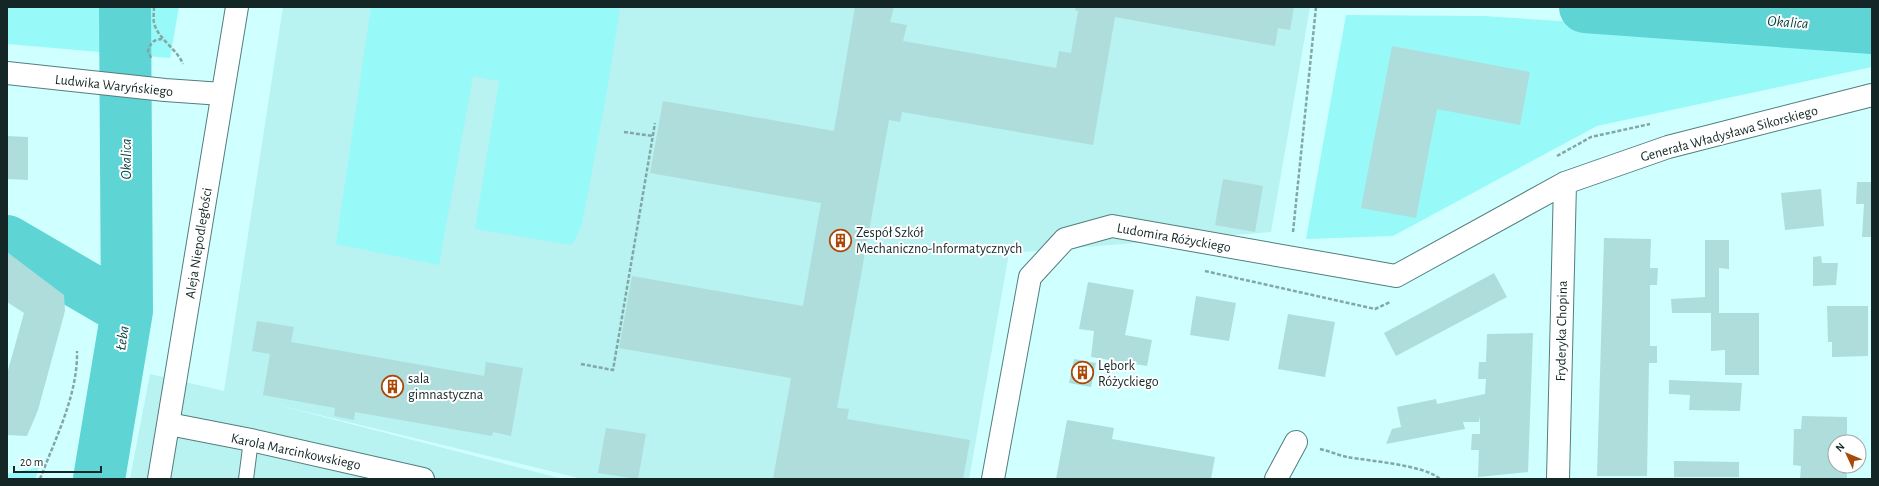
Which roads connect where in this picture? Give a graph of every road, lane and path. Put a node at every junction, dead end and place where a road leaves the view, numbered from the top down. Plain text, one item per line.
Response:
1 (154, 7) edge
2 (237, 7) edge
3 (1316, 7) edge
4 (165, 39) junction
5 (151, 58) dead end
6 (182, 71) dead end
7 (7, 73) edge
8 (222, 94) junction
9 (1872, 95) edge
10 (655, 123) dead end
11 (624, 132) dead end
12 (653, 136) junction
13 (1565, 183) junction
14 (1291, 258) junction
15 (1197, 269) dead end
16 (1396, 276) joint
17 (1395, 299) dead end
18 (77, 351) dead end
19 (581, 364) dead end
20 (169, 424) junction
21 (251, 440) junction
22 (1296, 442) joint
23 (40, 479) edge
24 (159, 479) edge
25 (246, 479) edge
26 (423, 479) edge
27 (993, 479) edge
28 (1276, 479) edge
29 (1440, 479) edge
30 (1558, 479) edge

1 - 4 path
2 - 8 street, Aleja Niepodległości
3 - 14 path
4 - 5 path
4 - 6 path
7 - 8 street, Ludwika Waryńskiego
8 - 20 street, Aleja Niepodległości
9 - 13 street, Generała Władysława Sikorskiego
10 - 12 path
11 - 12 path
12 - 19 path
13 - 16 street, Generała Władysława Sikorskiego
13 - 30 street, Fryderyka Chopina
14 - 16 street, Ludomira Różyckiego
14 - 27 street, Ludomira Różyckiego
15 - 17 path
18 - 23 path
20 - 21 street, Karola Marcinkowskiego
20 - 24 street, Aleja Niepodległości
21 - 25 lane
21 - 26 street, Karola Marcinkowskiego
22 - 28 street
22 - 29 path

